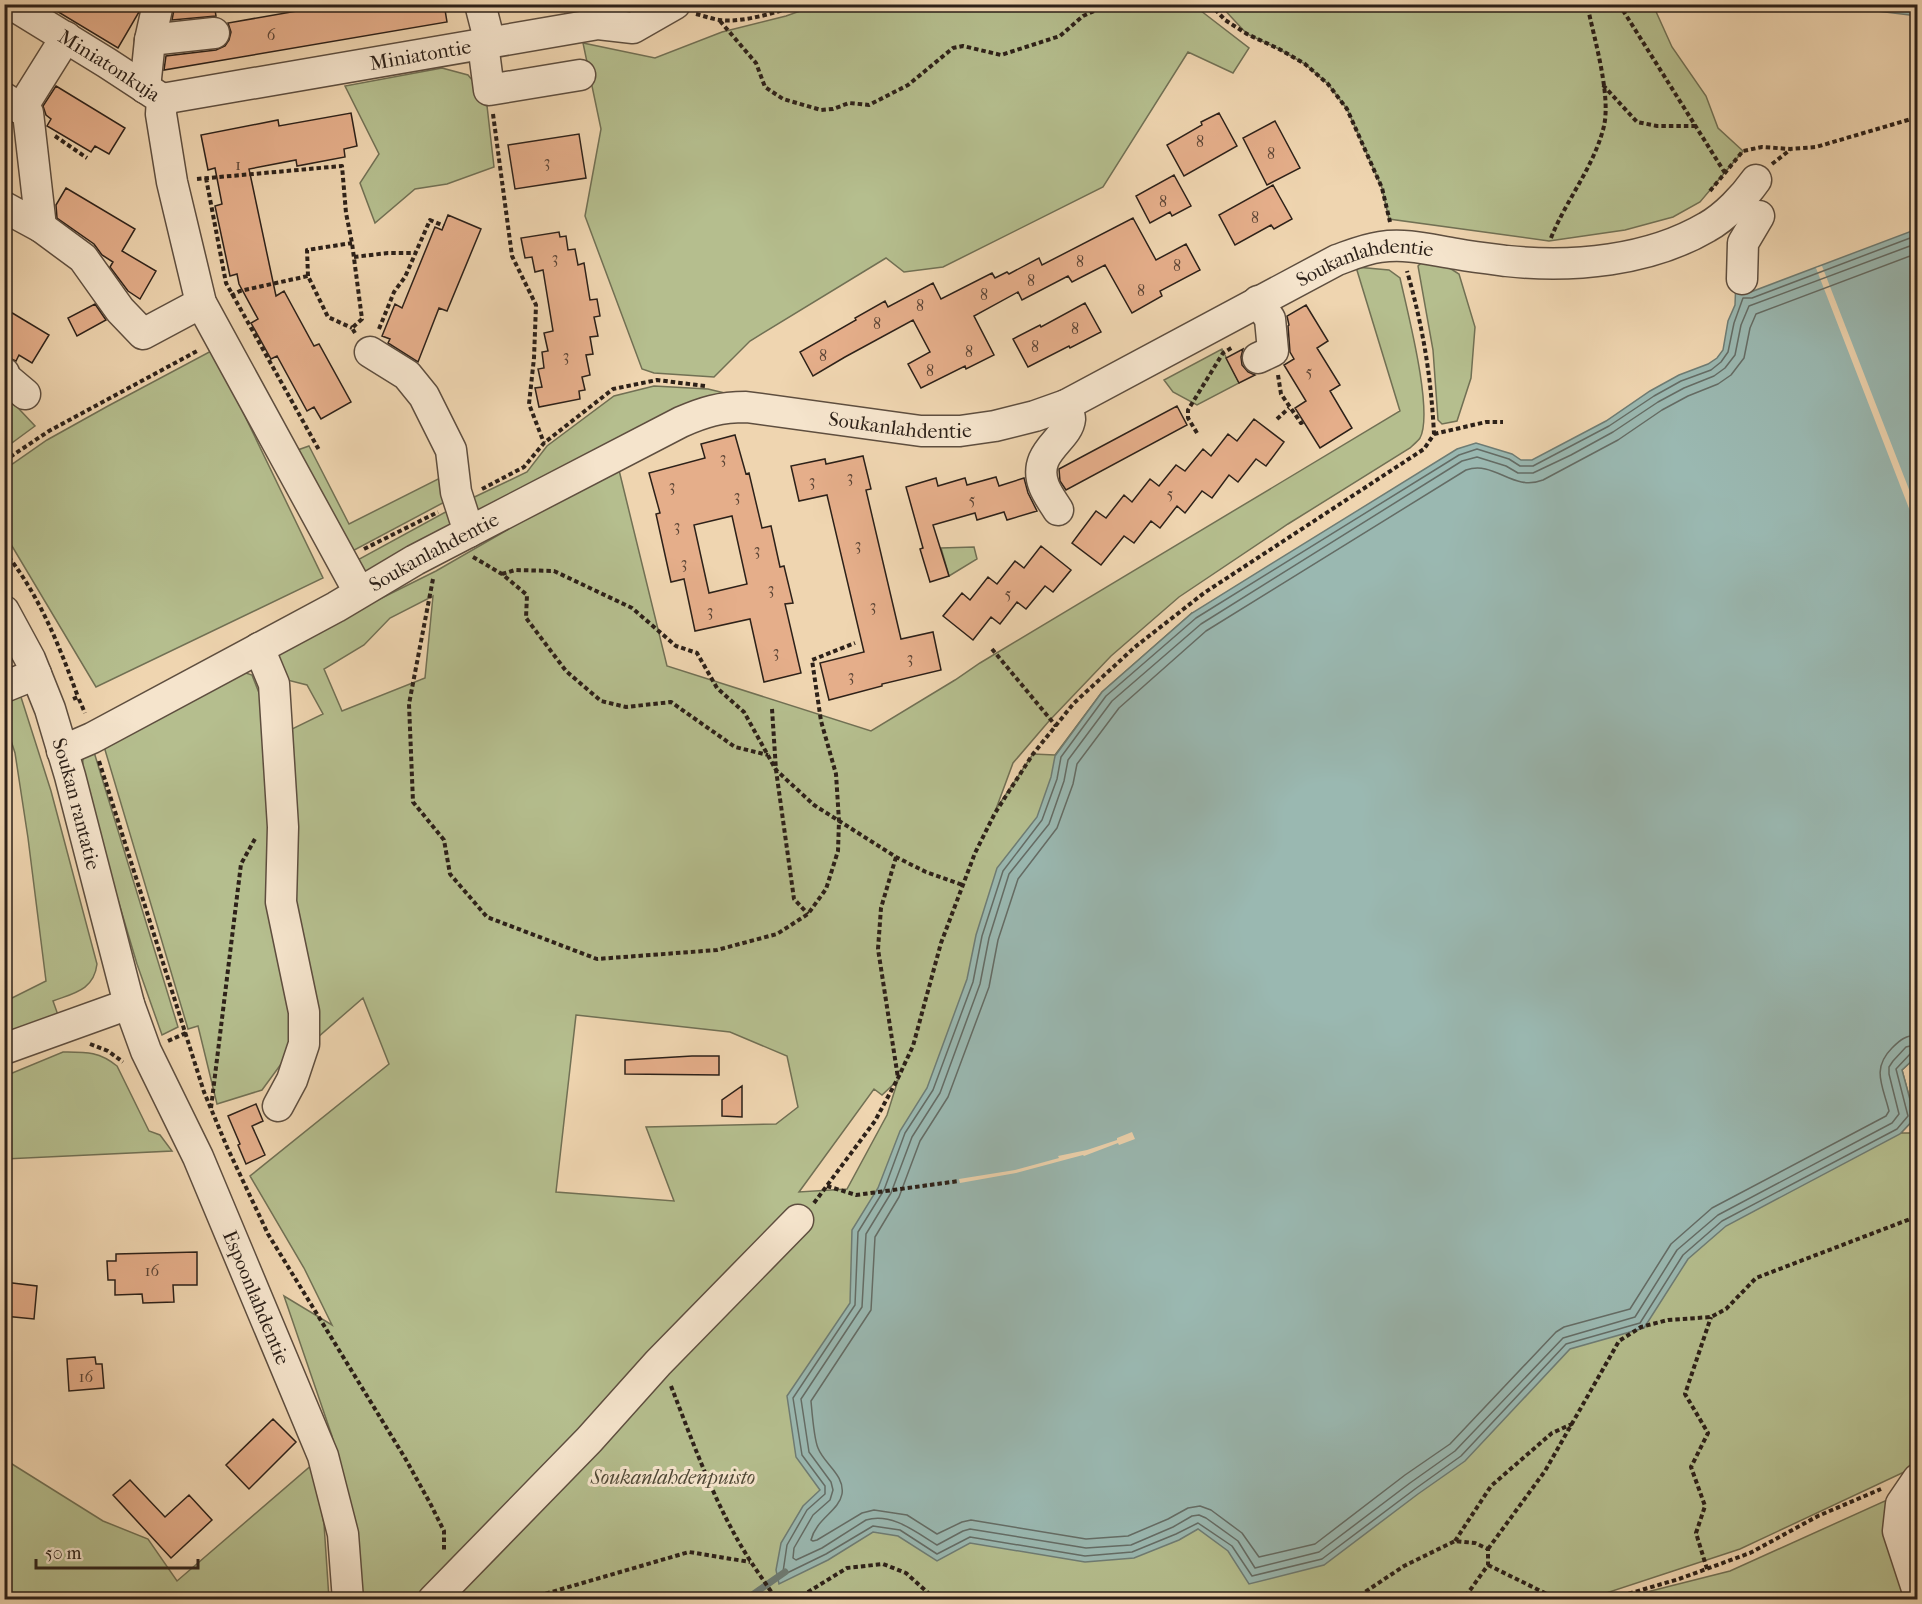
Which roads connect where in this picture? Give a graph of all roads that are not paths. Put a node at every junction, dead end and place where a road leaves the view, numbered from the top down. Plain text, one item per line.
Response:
1 (11, 4) edge
2 (158, 4) edge
3 (480, 4) edge
4 (675, 4) edge
5 (213, 33) dead end
6 (66, 37) junction
7 (150, 40) junction
8 (487, 44) junction
9 (580, 75) dead end
10 (156, 100) junction
11 (13, 103) edge
12 (1756, 180) dead end
13 (4, 207) edge
14 (1759, 216) dead end
15 (41, 227) junction
16 (1742, 279) dead end
17 (1258, 301) junction
18 (203, 308) junction
19 (370, 352) road end
20 (1266, 354) road end
21 (1066, 405) junction
22 (1058, 510) dead end
23 (456, 539) junction
24 (359, 592) junction
25 (4, 611) edge
26 (260, 648) junction
27 (36, 674) junction
28 (4, 687) edge
29 (62, 751) junction
30 (129, 1004) junction
31 (4, 1049) edge
32 (278, 1106) dead end
33 (798, 1220) road end
34 (1917, 1479) edge
35 (1917, 1592) edge
36 (348, 1599) edge
37 (433, 1599) edge

1 - 6 street, Miniatonkuja
2 - 7 street
3 - 8 street
4 - 8 street, Miniatontie
5 - 7 street
6 - 10 street, Miniatonkuja
6 - 11 street
7 - 10 street
8 - 9 street
8 - 10 street, Miniatontie
10 - 18 street
11 - 15 street
12 - 17 street, Soukanlahdentie
13 - 15 street
14 - 16 street
15 - 18 street
17 - 20 street
17 - 21 street, Soukanlahdentie
18 - 24 street
19 - 23 street
21 - 22 street
21 - 23 street, Soukanlahdentie
23 - 24 street, Soukanlahdentie
24 - 26 street, Soukanlahdentie
25 - 27 street, Soukan rantatie
26 - 29 street, Soukanlahdentie
26 - 32 street
27 - 28 street
27 - 29 street, Soukan rantatie
29 - 30 street, Soukan rantatie
30 - 31 street
30 - 36 street, Espoonlahdentie
33 - 37 street
34 - 35 street

